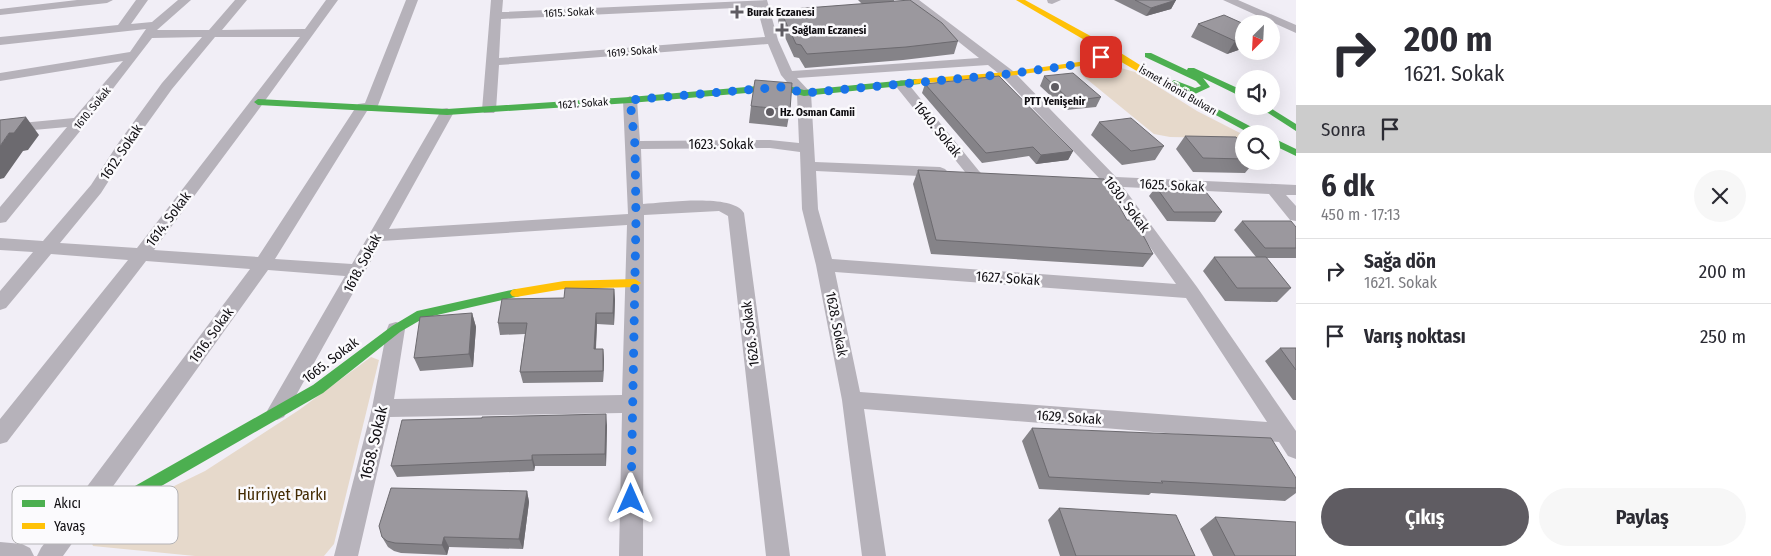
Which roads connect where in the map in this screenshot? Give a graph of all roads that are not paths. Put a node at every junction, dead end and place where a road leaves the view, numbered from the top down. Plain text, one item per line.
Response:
1 (107, 0) edge
2 (142, 0) edge
3 (185, 0) edge
4 (241, 0) edge
5 (332, 0) edge
6 (412, 0) edge
7 (497, 0) edge
8 (1020, 0) edge
9 (1229, 0) edge
10 (1265, 0) edge
11 (761, 1) edge
12 (915, 3) edge
13 (1244, 6) junction
14 (900, 8) edge
15 (0, 12) edge
16 (497, 16) junction
17 (122, 28) junction
18 (153, 29) junction
19 (1296, 29) edge
20 (212, 33) junction
21 (309, 33) junction
22 (1088, 38) junction
23 (772, 40) junction
24 (0, 41) edge
25 (1113, 52) junction
26 (134, 56) junction
27 (989, 61) junction
28 (492, 62) junction
29 (1008, 74) junction
30 (787, 75) junction
31 (0, 77) edge
32 (901, 84) junction
33 (1235, 89) edge
34 (804, 93) junction
35 (630, 100) junction
36 (258, 102) junction
37 (367, 108) junction
38 (489, 110) junction
39 (447, 112) junction
40 (1275, 115) edge
41 (80, 122) junction
42 (1241, 125) edge
43 (1296, 128) edge
44 (0, 129) edge
45 (635, 145) junction
46 (1280, 145) edge
47 (1296, 153) edge
48 (808, 157) junction
49 (1093, 181) edge
50 (1112, 182) junction
51 (1273, 189) junction
52 (1296, 190) edge
53 (636, 214) junction
54 (1296, 216) edge
55 (0, 218) edge
56 (376, 236) junction
57 (0, 244) edge
58 (46, 246) junction
59 (141, 255) junction
60 (263, 264) junction
61 (825, 265) junction
62 (358, 271) junction
63 (635, 283) junction
64 (1191, 292) junction
65 (0, 303) edge
66 (396, 329) junction
67 (852, 400) junction
68 (631, 404) junction
69 (382, 408) junction
70 (276, 414) junction
71 (0, 435) edge
72 (1291, 441) edge
73 (100, 486) edge
74 (149, 486) edge
75 (58, 544) edge
76 (0, 554) edge
77 (22, 556) edge
78 (49, 556) edge
79 (346, 556) edge
80 (631, 556) edge
81 (778, 556) edge
82 (874, 556) edge

1 - 15 street
2 - 17 street
3 - 18 street, 1610. Sokak
4 - 20 street, 1612. Sokak
5 - 21 street, 1614. Sokak
6 - 37 street, 1616. Sokak
7 - 16 street
8 - 22 street, İsmet İnönü Bulvarı
9 - 13 street
10 - 13 street
11 - 16 street, 1615. Sokak
11 - 23 street
12 - 14 street
12 - 27 street, 1630. Sokak
13 - 19 street
16 - 28 street
17 - 18 street
17 - 24 street
18 - 20 street
18 - 26 street, 1610. Sokak
20 - 21 street
20 - 58 street, 1612. Sokak
21 - 36 street, 1614. Sokak
22 - 25 street, İsmet İnönü Bulvarı
22 - 33 street, İsmet İnönü Bulvarı
23 - 28 street, 1619. Sokak
23 - 30 street
25 - 29 street, 1621. Sokak
25 - 42 street, İsmet İnönü Bulvarı
26 - 31 street
26 - 41 street, 1610. Sokak
27 - 29 street, 1630. Sokak
27 - 30 street
28 - 38 street
29 - 32 street, 1621. Sokak
29 - 50 street, 1630. Sokak
30 - 34 street
32 - 34 street, 1621. Sokak
32 - 48 street, 1640. Sokak
34 - 35 street, 1621. Sokak
34 - 48 street, 1628. Sokak
35 - 38 street, 1621. Sokak
35 - 45 street
36 - 37 street, 1621. Sokak
36 - 59 street, 1614. Sokak
37 - 39 street, 1621. Sokak
37 - 60 street, 1616. Sokak
38 - 39 street, 1621. Sokak
39 - 56 street, 1618. Sokak
40 - 43 street
41 - 44 street
41 - 55 street, 1610. Sokak
45 - 48 street, 1623. Sokak
45 - 53 street
46 - 47 street
48 - 61 street, 1628. Sokak
49 - 50 street, 1625. Sokak
50 - 51 street, 1625. Sokak
50 - 64 street, 1630. Sokak
51 - 52 street, 1625. Sokak
51 - 54 street
53 - 56 street
53 - 63 street
53 - 81 street, 1626. Sokak
56 - 62 street, 1618. Sokak
57 - 58 street
58 - 59 street
58 - 65 street, 1612. Sokak
59 - 60 street
59 - 71 street, 1614. Sokak
60 - 62 street
60 - 73 street, 1616. Sokak
61 - 64 street, 1627. Sokak
61 - 67 street, 1628. Sokak
62 - 70 street, 1618. Sokak
63 - 66 street, 1665. Sokak
63 - 68 street
64 - 72 street, 1630. Sokak
66 - 69 street, 1658. Sokak
66 - 70 street, 1665. Sokak
67 - 72 street, 1629. Sokak
67 - 82 street, 1628. Sokak
68 - 69 street
68 - 80 street
69 - 79 street, 1658. Sokak
70 - 74 street, 1665. Sokak
75 - 78 street, 1616. Sokak
76 - 77 street

